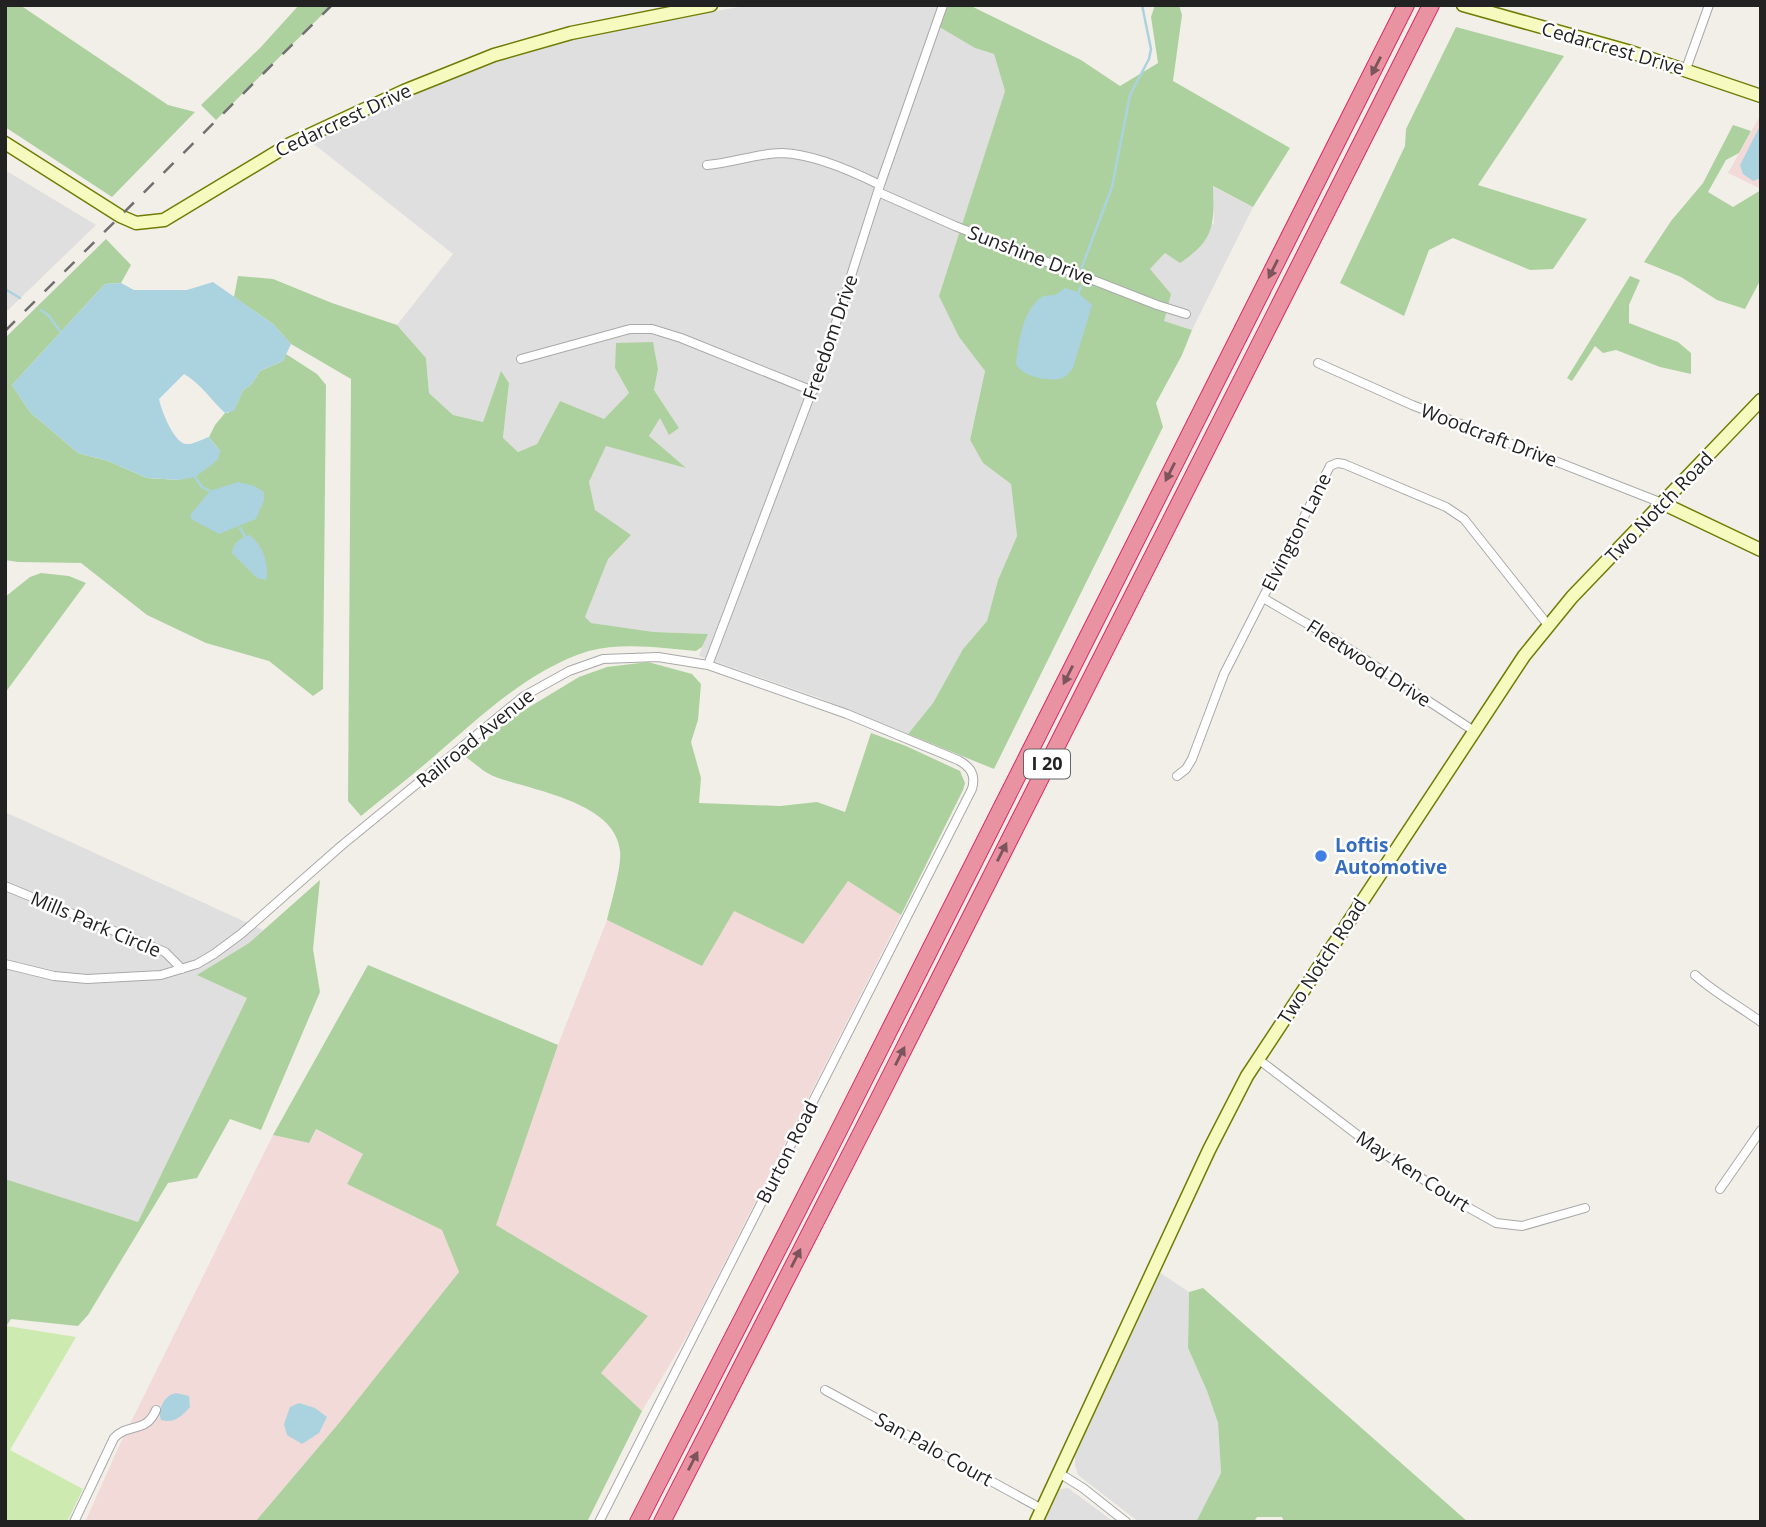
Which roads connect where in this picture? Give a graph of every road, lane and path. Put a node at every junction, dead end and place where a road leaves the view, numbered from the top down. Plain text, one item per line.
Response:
1 (711, 5) edge
2 (943, 5) edge
3 (1406, 5) edge
4 (1431, 5) edge
5 (1709, 5) edge
6 (1464, 6) edge
7 (654, 10) edge
8 (1686, 69) junction
9 (1761, 96) edge
10 (5, 143) edge
11 (707, 165) dead end
12 (879, 189) junction
13 (1186, 314) dead end
14 (522, 359) dead end
15 (1318, 363) dead end
16 (813, 391) junction
17 (1761, 400) edge
18 (1662, 503) junction
19 (1761, 550) edge
20 (1263, 598) junction
21 (1548, 625) junction
22 (708, 665) junction
23 (1474, 731) junction
24 (1177, 776) dead end
25 (974, 782) joint
26 (5, 886) edge
27 (5, 964) edge
28 (182, 969) junction
29 (1695, 975) dead end
30 (1761, 1022) edge
31 (1258, 1059) junction
32 (1761, 1130) edge
33 (1720, 1189) dead end
34 (1586, 1208) dead end
35 (825, 1390) dead end
36 (156, 1410) dead end
37 (1059, 1473) junction
38 (1042, 1509) junction
39 (74, 1522) edge
40 (599, 1522) edge
41 (638, 1522) edge
42 (662, 1522) edge
43 (1036, 1522) edge
44 (1126, 1522) edge

1 - 7 street, Cedarcrest Drive
2 - 12 street, Freedom Drive
3 -> 41 highway, I 20
42 -> 4 highway, I 20
5 - 8 street
6 - 8 street, Cedarcrest Drive
7 - 10 street, Cedarcrest Drive
8 - 9 street, Cedarcrest Drive
11 - 12 street, Sunshine Drive
12 - 13 street, Sunshine Drive
12 - 16 street, Freedom Drive
14 - 16 street
15 - 18 street, Woodcraft Drive
16 - 22 street, Freedom Drive
17 - 18 street, Two Notch Road
18 - 19 street
18 - 21 street, Two Notch Road
20 - 21 street, Elvington Lane
20 - 23 street, Fleetwood Drive
20 - 24 street, Elvington Lane
21 - 23 street, Two Notch Road
22 - 25 street, Railroad Avenue
22 - 28 street, Railroad Avenue
23 - 31 street, Two Notch Road
25 - 40 street, Burton Road
26 - 28 street, Mills Park Circle
27 - 28 street, Railroad Avenue
29 - 30 street
31 - 34 street, May Ken Court
31 - 37 street, Two Notch Road
32 - 33 street
35 - 38 street, San Palo Court
36 - 39 street
37 - 38 street, Two Notch Road
37 - 44 street
38 - 43 street, Two Notch Road

